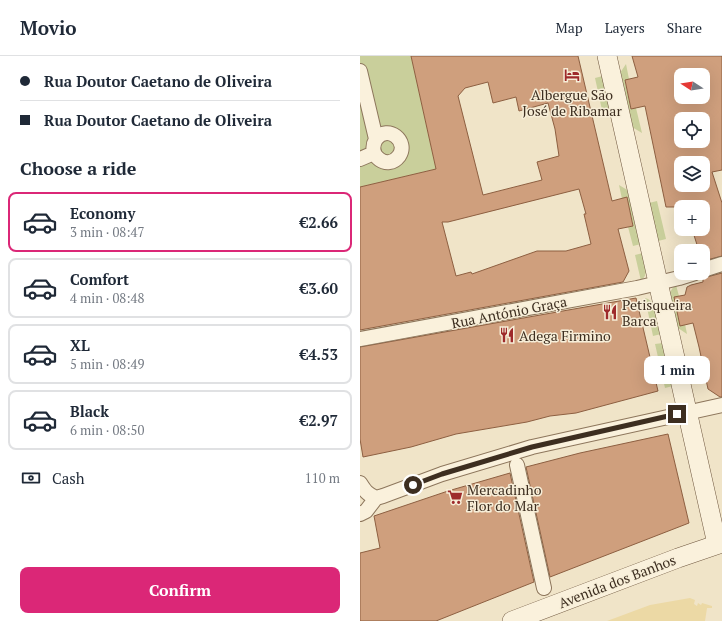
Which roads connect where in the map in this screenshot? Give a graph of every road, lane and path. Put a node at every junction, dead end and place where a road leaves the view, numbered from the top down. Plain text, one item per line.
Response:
1 (607, 56) edge
2 (360, 70) edge
3 (376, 139) junction
4 (374, 153) junction
5 (360, 159) edge
6 (722, 264) edge
7 (710, 268) edge
8 (674, 279) edge
9 (658, 283) junction
10 (360, 339) edge
11 (716, 406) edge
12 (688, 412) junction
13 (517, 465) dead end
14 (360, 482) edge
15 (376, 498) junction
16 (360, 514) edge
17 (720, 544) edge
18 (544, 588) dead end
19 (512, 621) edge

1 - 9 main road
2 - 3 street
3 - 4 street
3 - 4 street
4 - 5 street
6 - 7 street
8 - 9 street, Rua António Graça
9 - 10 street, Rua António Graça
9 - 12 main road
11 - 12 street
12 - 15 street
12 - 17 main road
13 - 18 street
14 - 15 street
15 - 16 street
17 - 19 main road, Avenida dos Banhos

